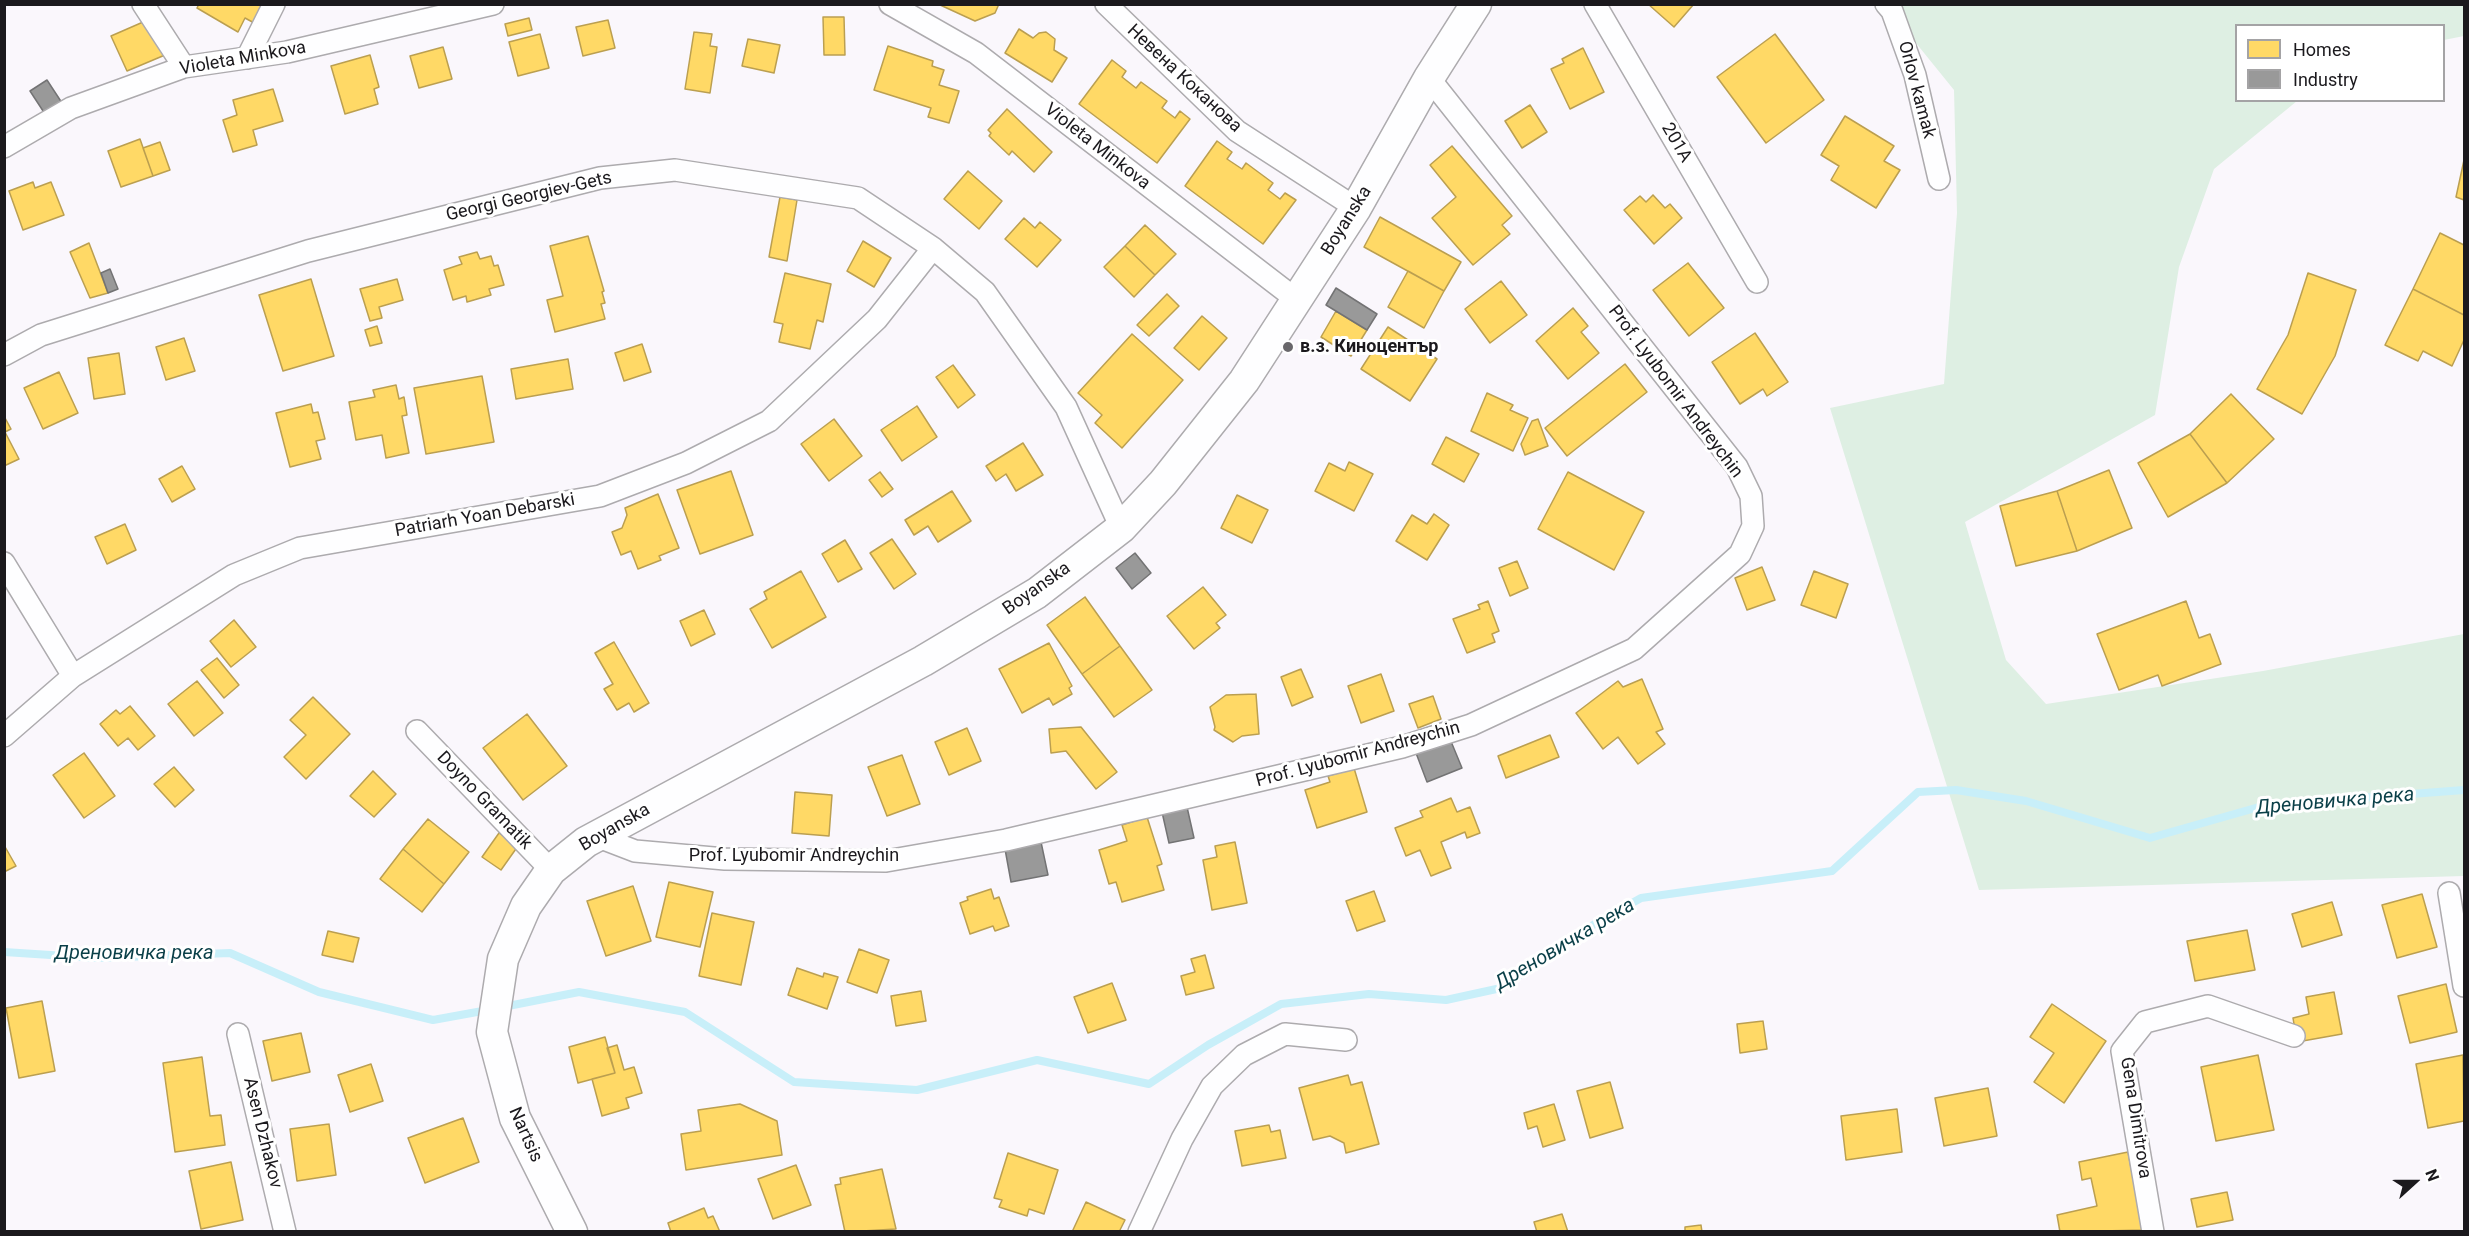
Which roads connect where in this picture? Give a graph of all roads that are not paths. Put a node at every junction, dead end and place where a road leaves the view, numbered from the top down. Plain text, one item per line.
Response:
1 (143, 4) edge
2 (274, 4) edge
3 (493, 4) edge
4 (890, 4) edge
5 (1106, 4) edge
6 (1476, 4) edge
7 (1595, 4) edge
8 (1886, 4) edge
9 (247, 58) junction
10 (184, 67) junction
11 (1430, 78) junction
12 (4, 147) edge
13 (1939, 179) dead end
14 (1356, 208) junction
15 (933, 248) junction
16 (1757, 282) dead end
17 (1297, 300) junction
18 (4, 355) edge
19 (1121, 528) junction
20 (4, 563) edge
21 (73, 676) junction
22 (417, 731) dead end
23 (4, 736) edge
24 (596, 836) junction
25 (551, 870) junction
26 (2449, 893) dead end
27 (2464, 986) edge
28 (492, 1032) joint
29 (238, 1034) dead end
30 (2294, 1036) dead end
31 (1346, 1040) dead end
32 (285, 1232) edge
33 (572, 1232) edge
34 (1139, 1232) edge
35 (2153, 1232) edge

1 - 10 street
2 - 9 street
3 - 9 street, Violeta Minkova
4 - 17 street, Violeta Minkova
5 - 14 street, Невена Коканова
6 - 11 main road, Boyanska
7 - 16 street, 201А
8 - 13 street, Orlov kamak
9 - 10 street, Violeta Minkova
10 - 12 street, Violeta Minkova
11 - 14 main road, Boyanska
11 - 24 street, Prof. Lyubomir Andreychin
14 - 17 main road, Boyanska
15 - 18 street, Georgi Georgiev-Gets
15 - 19 street, Georgi Georgiev-Gets
15 - 21 street, Patriarh Yoan Debarski
17 - 19 main road, Boyanska
19 - 24 main road, Boyanska
20 - 21 street
21 - 23 street, Patriarh Yoan Debarski
22 - 25 street, Doyno Gramatik
24 - 25 main road, Boyanska
25 - 28 main road, Boyanska
26 - 27 street
28 - 33 main road, Nartsis
29 - 32 street, Asen Dzhakov
30 - 35 street, Gena Dimitrova
31 - 34 street

